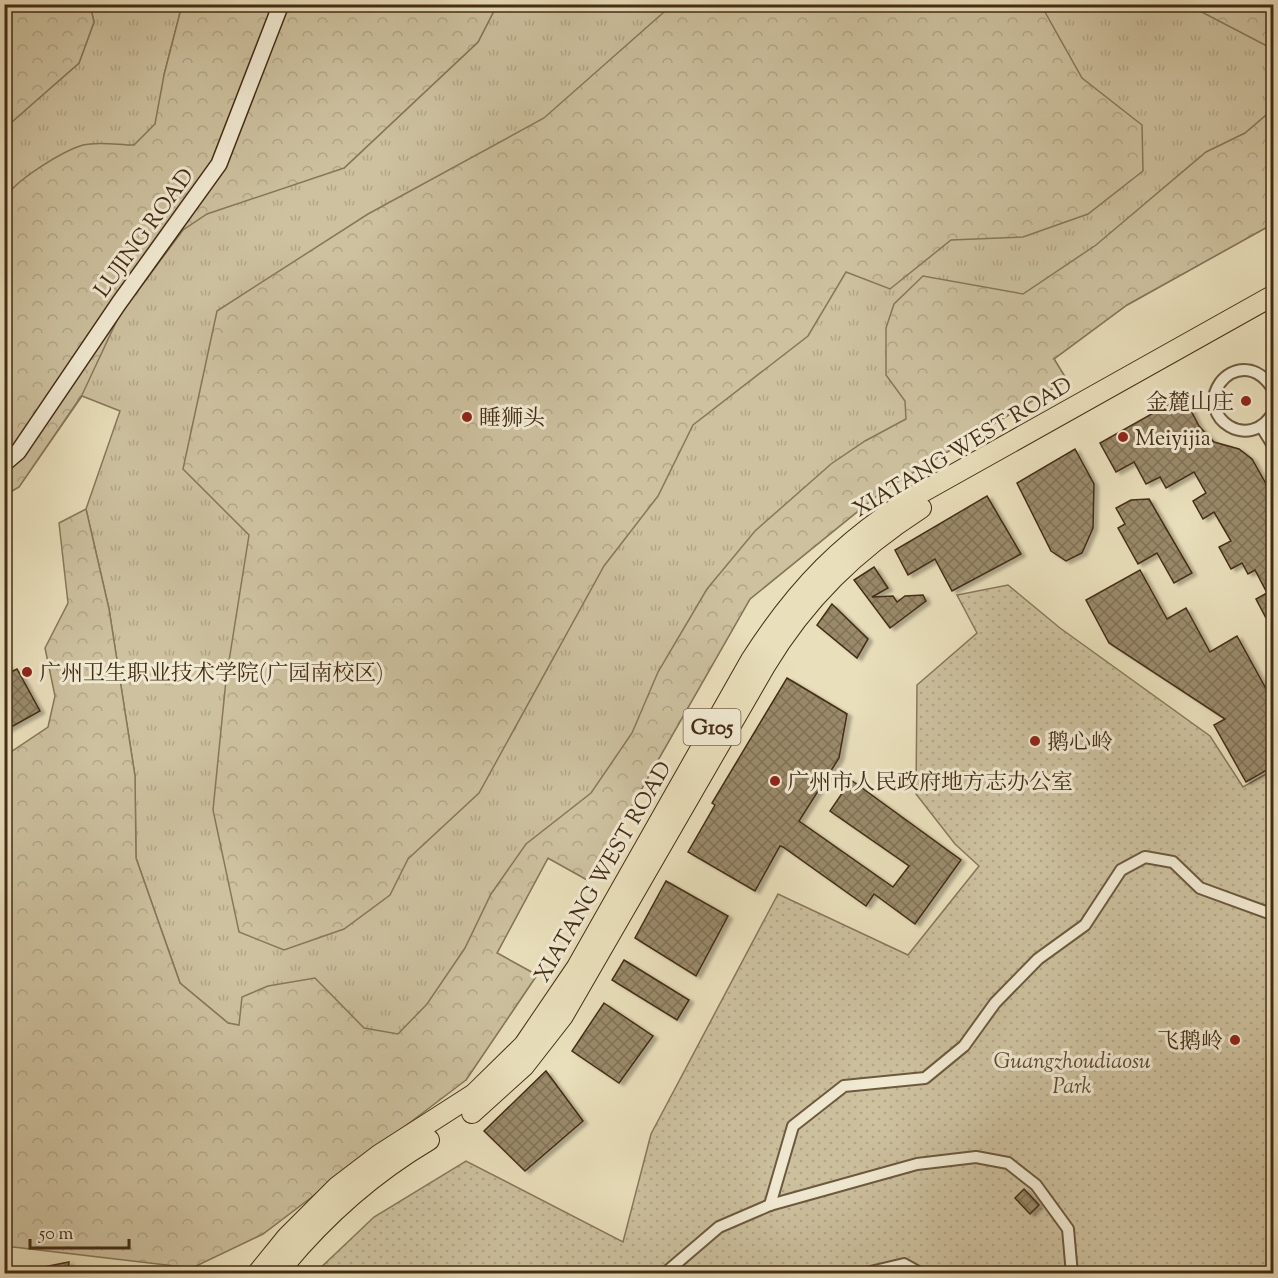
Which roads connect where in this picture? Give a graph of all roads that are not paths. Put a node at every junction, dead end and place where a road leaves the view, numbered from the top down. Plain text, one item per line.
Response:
1 (280, 4) edge
2 (1274, 295) edge
3 (1274, 309) edge
4 (1274, 391) edge
5 (1274, 411) edge
6 (1261, 426) junction
7 (1274, 447) edge
8 (4, 464) edge
9 (1274, 915) edge
10 (770, 1204) junction
11 (257, 1274) edge
12 (277, 1274) edge
13 (664, 1274) edge
14 (862, 1274) edge
15 (922, 1274) edge
16 (1071, 1274) edge

1 - 8 street, LUJING ROAD
2 - 11 highway, XIATANG WEST ROAD / G105
3 - 12 highway, XIATANG WEST ROAD / G105
4 - 6 street
5 - 6 street
6 - 7 street
9 - 10 street
10 - 13 street
10 - 16 street
14 - 15 street

